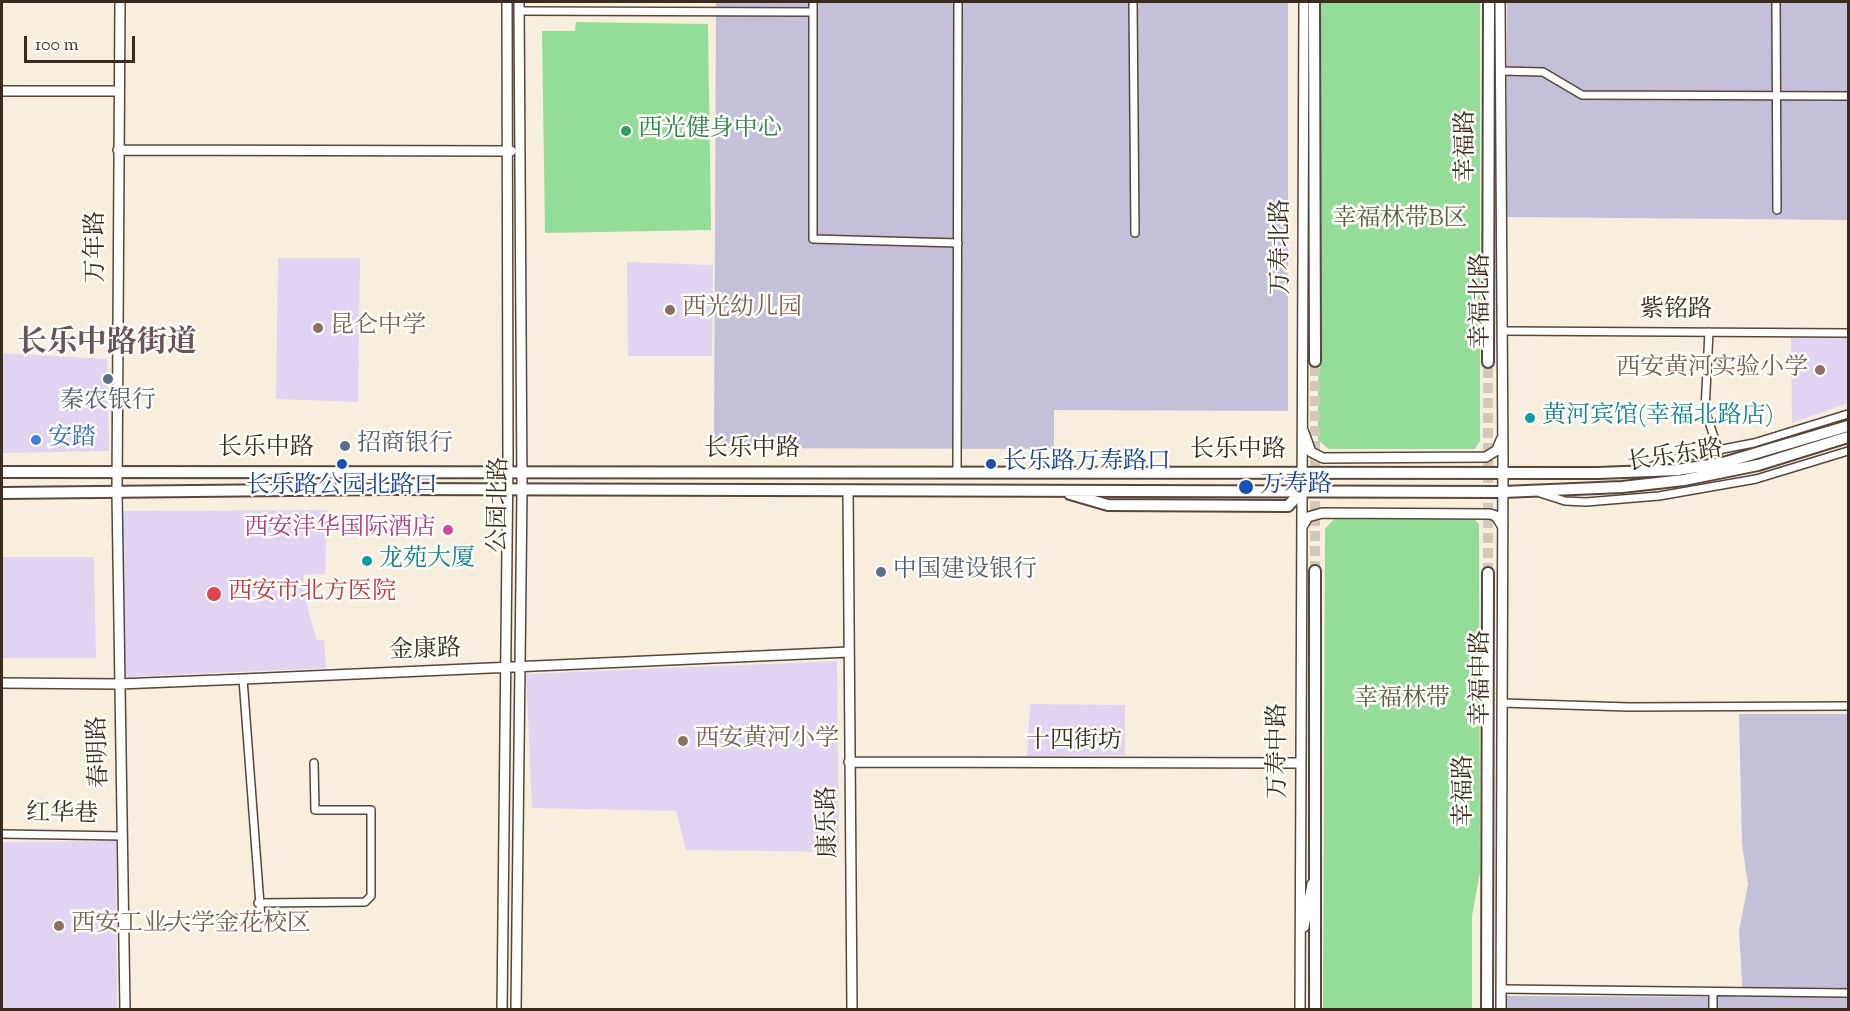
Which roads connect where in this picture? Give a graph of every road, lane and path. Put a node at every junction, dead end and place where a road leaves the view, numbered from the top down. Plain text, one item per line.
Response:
1 (120, 2) edge
2 (507, 2) edge
3 (813, 2) edge
4 (958, 2) edge
5 (1133, 2) edge
6 (1304, 2) edge
7 (1314, 2) edge
8 (1489, 2) edge
9 (1500, 2) edge
10 (1776, 2) edge
11 (519, 6) edge
12 (813, 12) junction
13 (1501, 71) junction
14 (2, 91) edge
15 (119, 91) junction
16 (1776, 96) junction
17 (1848, 96) edge
18 (118, 150) junction
19 (506, 151) junction
20 (519, 151) junction
21 (1777, 210) dead end
22 (1135, 233) dead end
23 (958, 243) junction
24 (1503, 330) junction
25 (1709, 332) junction
26 (1848, 333) edge
27 (1315, 361) tunnel mouth
28 (1488, 362) tunnel mouth
29 (1848, 414) edge
30 (1301, 419) junction
31 (1848, 426) edge
32 (1503, 435) junction
33 (1848, 437) edge
34 (1848, 451) edge
35 (1719, 452) junction
36 (1644, 470) junction
37 (507, 471) junction
38 (521, 471) junction
39 (2, 472) edge
40 (117, 472) junction
41 (1011, 472) junction
42 (1300, 472) junction
43 (1503, 472) junction
44 (957, 473) junction
45 (507, 489) junction
46 (522, 490) junction
47 (849, 490) junction
48 (1012, 491) junction
49 (1532, 491) junction
50 (1300, 492) junction
51 (1503, 492) junction
52 (2, 493) edge
53 (117, 493) junction
54 (1503, 527) junction
55 (1300, 533) junction
56 (1315, 572) tunnel mouth
57 (1488, 573) tunnel mouth
58 (849, 652) junction
59 (518, 668) junction
60 (505, 669) junction
61 (243, 679) junction
62 (2, 683) edge
63 (118, 684) junction
64 (1502, 703) junction
65 (1848, 706) edge
66 (849, 762) junction
67 (314, 763) dead end
68 (1299, 763) junction
69 (2, 834) edge
70 (123, 836) junction
71 (1315, 867) junction
72 (258, 903) junction
73 (158, 924) dead end
74 (1300, 952) junction
75 (1501, 989) junction
76 (1713, 993) junction
77 (1848, 993) edge
78 (125, 1010) edge
79 (502, 1010) edge
80 (516, 1010) edge
81 (852, 1010) edge
82 (1300, 1010) edge
83 (1315, 1010) edge
84 (1487, 1010) edge
85 (1501, 1010) edge
86 (1713, 1010) edge

1 - 15 main road, 万年路
2 - 19 main road, 公园北路
3 - 12 street
4 - 23 street
5 - 22 street
6 - 30 main road, 万寿北路
7 - 27 main road
8 - 28 main road, 幸福路
9 - 13 main road, 幸福北路
10 - 16 street
11 - 12 street
11 - 20 main road, 公园北路
12 - 23 street
13 - 16 street
13 - 24 main road, 幸福北路
14 - 15 main road
15 - 18 main road, 万年路
16 - 17 street
16 - 21 street
18 - 19 main road
18 - 40 main road, 万年路
19 - 20 main road
19 - 37 main road, 公园北路
20 - 38 main road, 公园北路
23 - 44 street
24 - 25 street, 紫铭路
24 - 32 main road, 幸福北路
25 - 26 street, 紫铭路
25 - 35 street
29 - 35 street
30 - 32 main road
30 - 42 main road, 万寿北路
31 - 36 main road, 长乐东路
32 - 43 main road, 幸福北路
33 - 49 main road, 长乐东路
34 - 49 street
35 - 36 street
36 - 43 main road, 长乐东路
37 - 38 main road, 长乐中路
37 - 40 main road, 长乐中路
37 - 45 main road, 公园北路
38 - 44 main road, 长乐中路
38 - 46 main road, 公园北路
39 - 40 main road, 长乐中路
40 - 53 main road, 万年路
41 - 42 main road, 长乐中路
41 - 44 main road, 长乐中路
41 - 48 main road
42 - 43 main road, 长乐中路
42 - 50 main road, 万寿北路
43 - 51 main road, 幸福北路
45 - 46 main road, 长乐中路
45 - 53 main road, 长乐中路
45 - 60 main road, 公园北路
46 - 47 main road, 长乐中路
46 - 59 main road, 公园北路
47 - 48 main road, 长乐中路
47 - 58 main road, 康乐路
48 - 50 main road, 长乐中路
49 - 51 main road, 长乐东路
50 - 51 main road, 长乐中路
50 - 55 main road, 万寿中路
51 - 54 main road, 幸福中路
52 - 53 main road, 长乐中路
53 - 63 main road, 春明路
54 - 55 main road
54 - 64 main road, 幸福中路
55 - 68 main road, 万寿中路
56 - 71 main road
57 - 84 main road, 幸福路
58 - 59 main road, 金康路
58 - 66 main road, 康乐路
59 - 60 main road, 金康路
59 - 80 main road, 公园北路
60 - 61 main road, 金康路
60 - 79 main road, 公园北路
61 - 63 main road, 金康路
61 - 72 street
62 - 63 main road, 金康路
63 - 70 main road, 春明路
64 - 65 street
64 - 75 main road, 幸福中路
66 - 68 main road, 十四街坊
66 - 81 main road, 康乐路
67 - 72 street
68 - 74 main road, 万寿中路
69 - 70 street, 红华巷
70 - 78 main road, 春明路
71 - 74 main road
71 - 83 main road
72 - 73 street
74 - 82 main road, 万寿中路
75 - 76 street
75 - 85 main road, 幸福中路
76 - 77 street
76 - 86 street

